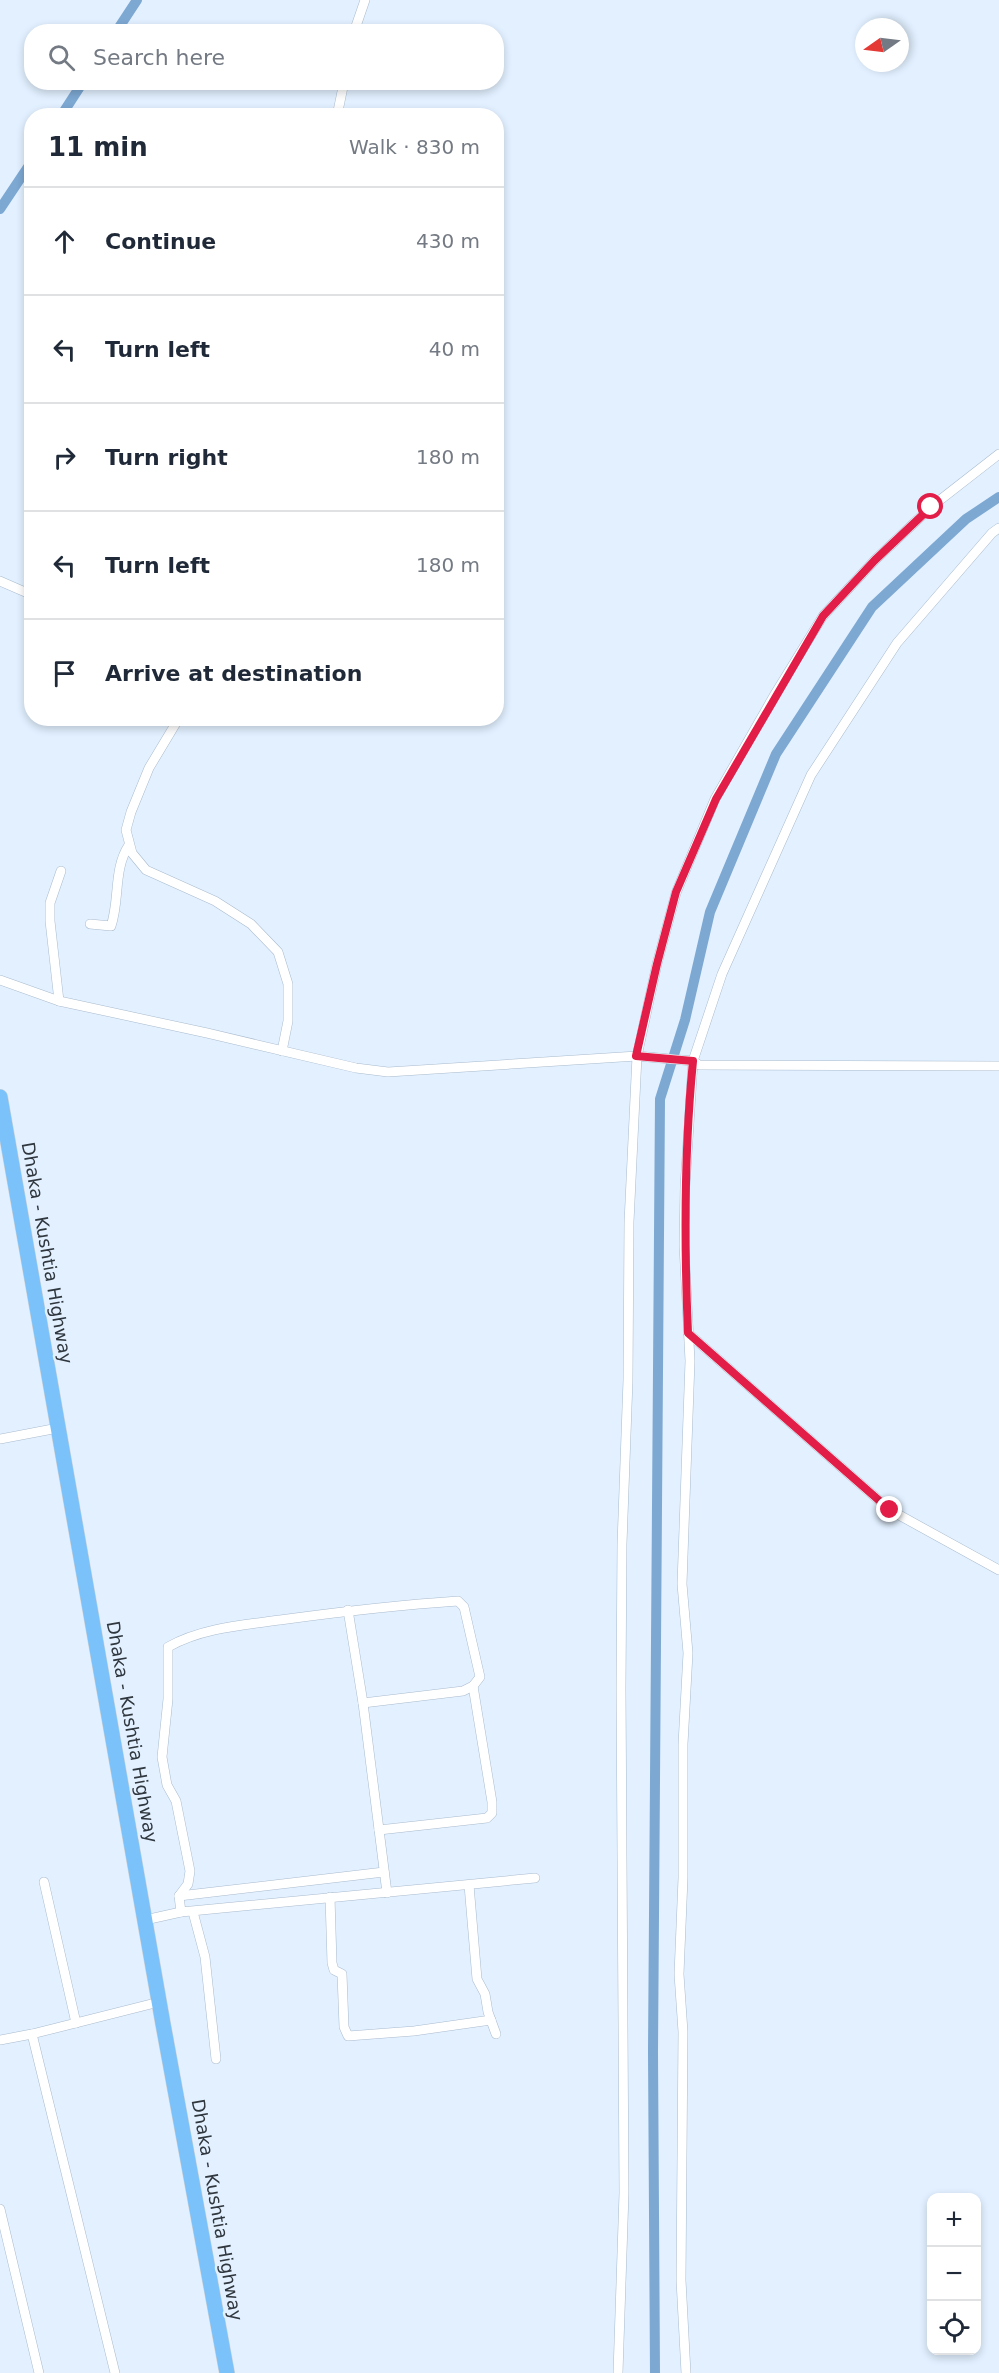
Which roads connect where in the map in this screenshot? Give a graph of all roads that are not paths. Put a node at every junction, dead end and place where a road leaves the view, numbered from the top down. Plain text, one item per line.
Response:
1 (365, 0) edge
2 (357, 24) edge
3 (342, 90) edge
4 (339, 108) edge
5 (999, 454) edge
6 (999, 528) edge
7 (0, 581) edge
8 (24, 592) edge
9 (174, 726) edge
10 (129, 845) junction
11 (61, 871) dead end
12 (90, 924) dead end
13 (0, 980) edge
14 (59, 1001) junction
15 (282, 1051) junction
16 (636, 1056) junction
17 (693, 1061) junction
18 (999, 1066) edge
19 (0, 1097) edge
20 (688, 1333) junction
21 (58, 1428) junction
22 (0, 1439) edge
23 (999, 1570) edge
24 (348, 1610) junction
25 (473, 1686) junction
26 (363, 1703) junction
27 (379, 1830) junction
28 (384, 1872) junction
29 (536, 1878) dead end
30 (44, 1882) dead end
31 (469, 1885) junction
32 (387, 1893) junction
33 (179, 1896) junction
34 (330, 1897) junction
35 (181, 1912) junction
36 (193, 1912) junction
37 (145, 1920) junction
38 (159, 2002) junction
39 (491, 2020) junction
40 (76, 2023) junction
41 (32, 2034) junction
42 (496, 2034) dead end
43 (0, 2038) edge
44 (216, 2059) dead end
45 (0, 2209) edge
46 (39, 2373) edge
47 (115, 2373) edge
48 (227, 2373) edge
49 (618, 2373) edge
50 (686, 2373) edge

1 - 2 street
3 - 4 street
5 - 16 street
6 - 17 street
7 - 8 street
9 - 10 street
10 - 12 street
10 - 15 street
11 - 14 street
13 - 14 street
14 - 15 street
15 - 16 street
16 - 17 street
16 - 49 street
17 - 18 street
17 - 20 street
19 - 21 main road, Dhaka - Kushtia Highway
20 - 23 street
20 - 50 street
21 - 22 street
21 - 37 main road, Dhaka - Kushtia Highway
24 - 25 street
24 - 26 street
24 - 33 street
25 - 26 street
25 - 27 street
26 - 27 street
27 - 28 street
28 - 32 street
28 - 33 street
29 - 31 street
30 - 40 street
31 - 32 street
31 - 39 street
32 - 34 street
33 - 35 street
34 - 36 street
34 - 39 street
35 - 36 street
35 - 37 street
36 - 44 street
37 - 38 main road, Dhaka - Kushtia Highway
38 - 40 street
38 - 48 main road, Dhaka - Kushtia Highway
39 - 42 street
40 - 41 street
41 - 43 street
41 - 47 street
45 - 46 street

